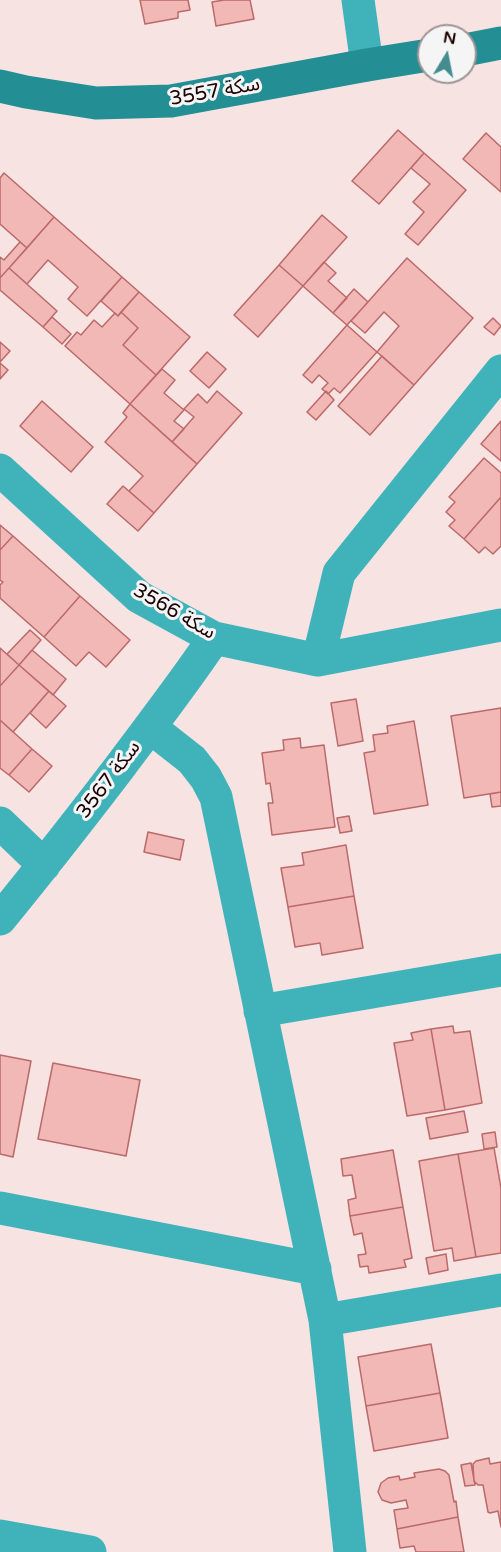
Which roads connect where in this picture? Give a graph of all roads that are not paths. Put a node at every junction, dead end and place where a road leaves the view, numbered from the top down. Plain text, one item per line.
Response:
1 (358, 0) edge
2 (501, 43) edge
3 (477, 48) edge
4 (417, 57) edge
5 (367, 64) junction
6 (0, 86) edge
7 (501, 371) edge
8 (0, 470) edge
9 (501, 625) edge
10 (214, 638) junction
11 (318, 660) junction
12 (150, 727) junction
13 (0, 823) edge
14 (44, 865) junction
15 (0, 919) edge
16 (501, 970) edge
17 (260, 1011) junction
18 (0, 1208) edge
19 (315, 1269) junction
20 (501, 1290) edge
21 (326, 1320) junction
22 (0, 1536) edge
23 (90, 1552) edge
24 (350, 1552) edge

1 - 5 street
2 - 3 street
4 - 5 street, سكة 3557
5 - 6 street, سكة 3557
7 - 11 street
8 - 10 street, سكة 3566
9 - 11 street, سكة 3566
10 - 11 street, سكة 3566
10 - 12 street, سكة 3567
12 - 14 street, سكة 3567
12 - 17 street
13 - 14 street
14 - 15 street, سكة 3567
16 - 17 street
17 - 19 street
18 - 19 street
19 - 21 street
20 - 21 street
21 - 24 street
22 - 23 street

